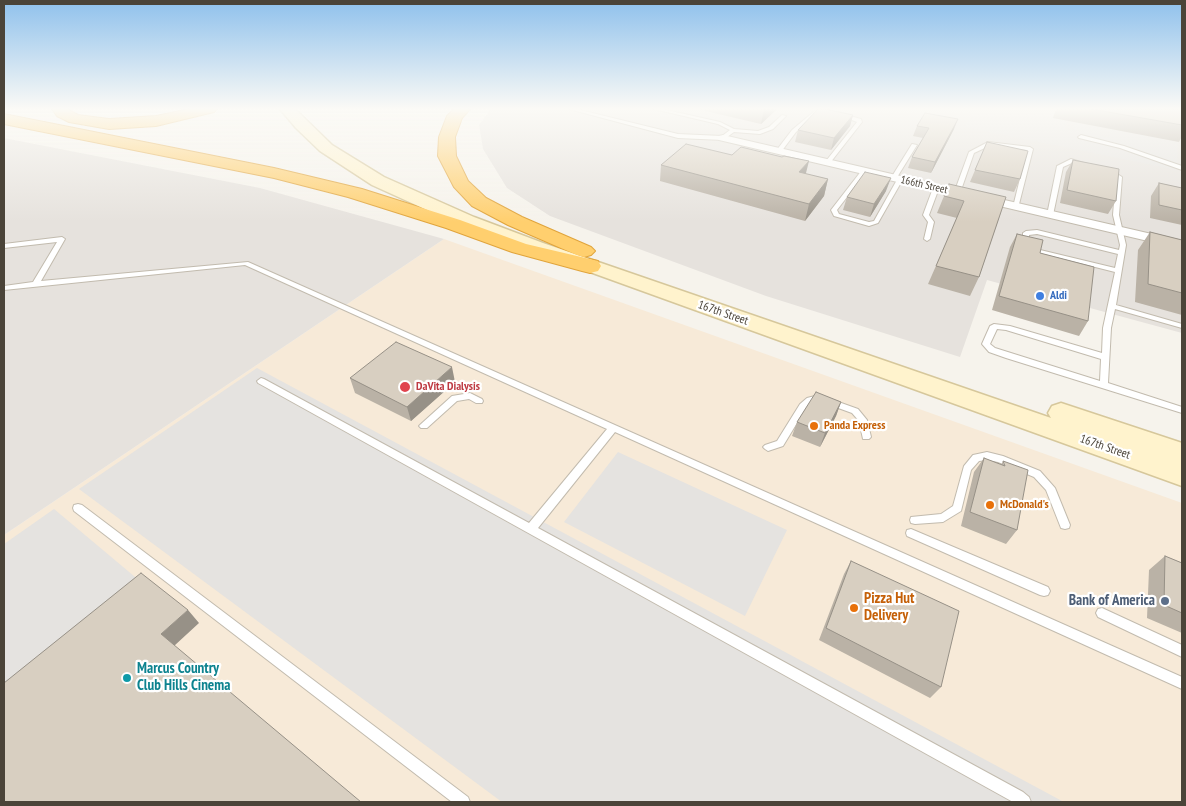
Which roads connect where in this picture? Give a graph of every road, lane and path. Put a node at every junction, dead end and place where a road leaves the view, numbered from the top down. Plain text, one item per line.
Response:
1 (138, 147) edge
2 (325, 147) edge
3 (344, 147) edge
4 (447, 147) edge
5 (766, 147) edge
6 (782, 147) edge
7 (840, 147) edge
8 (913, 147) edge
9 (983, 147) edge
10 (1010, 147) edge
11 (1120, 147) edge
12 (779, 151) junction
13 (828, 162) junction
14 (1088, 165) edge
15 (1097, 167) edge
16 (1182, 168) edge
17 (864, 171) junction
18 (897, 178) junction
19 (936, 188) junction
20 (957, 193) junction
21 (1016, 207) junction
22 (1050, 214) junction
23 (1121, 231) junction
24 (927, 240) dead end
25 (4, 246) edge
26 (1182, 246) edge
27 (1122, 253) junction
28 (595, 262) junction
29 (1118, 271) junction
30 (36, 284) junction
31 (4, 288) edge
32 (1112, 306) junction
33 (1182, 326) edge
34 (1106, 357) junction
35 (261, 381) dead end
36 (1104, 385) junction
37 (479, 401) dead end
38 (1182, 410) edge
39 (424, 426) dead end
40 (614, 428) junction
41 (866, 437) dead end
42 (768, 447) dead end
43 (1182, 454) edge
44 (1182, 474) edge
45 (78, 508) dead end
46 (915, 520) dead end
47 (1064, 525) dead end
48 (531, 529) junction
49 (911, 533) dead end
50 (1044, 591) dead end
51 (1102, 614) dead end
52 (1182, 651) edge
53 (1182, 683) edge
54 (463, 802) edge
55 (1024, 802) edge

1 - 28 highway
2 - 28 main road, 167th Street
3 - 28 main road, 167th Street
4 - 28 highway
5 - 12 street, 166th Street
6 - 12 lane
7 - 13 lane
8 - 18 lane
9 - 20 lane
10 - 21 lane
11 - 16 lane
12 - 13 street, 166th Street
13 - 17 street, 166th Street
14 - 22 lane
15 - 23 lane
17 - 18 street, 166th Street
17 - 18 lane
18 - 19 street, 166th Street
19 - 20 street, 166th Street
19 - 24 lane
20 - 21 street, 166th Street
21 - 22 street, 166th Street
22 - 23 street, 166th Street
23 - 26 street, 166th Street
23 - 27 lane
25 - 30 lane
27 - 29 lane
27 - 29 lane
28 - 43 main road, 167th Street
28 - 44 main road, 167th Street
29 - 32 lane
30 - 31 lane
30 - 40 lane
32 - 33 lane
32 - 34 lane
34 - 36 lane
34 - 36 lane
35 - 48 lane
36 - 38 lane
37 - 39 lane
40 - 48 lane
40 - 53 lane
41 - 42 lane
45 - 54 lane
46 - 47 lane
48 - 55 lane
49 - 50 lane
51 - 52 lane

